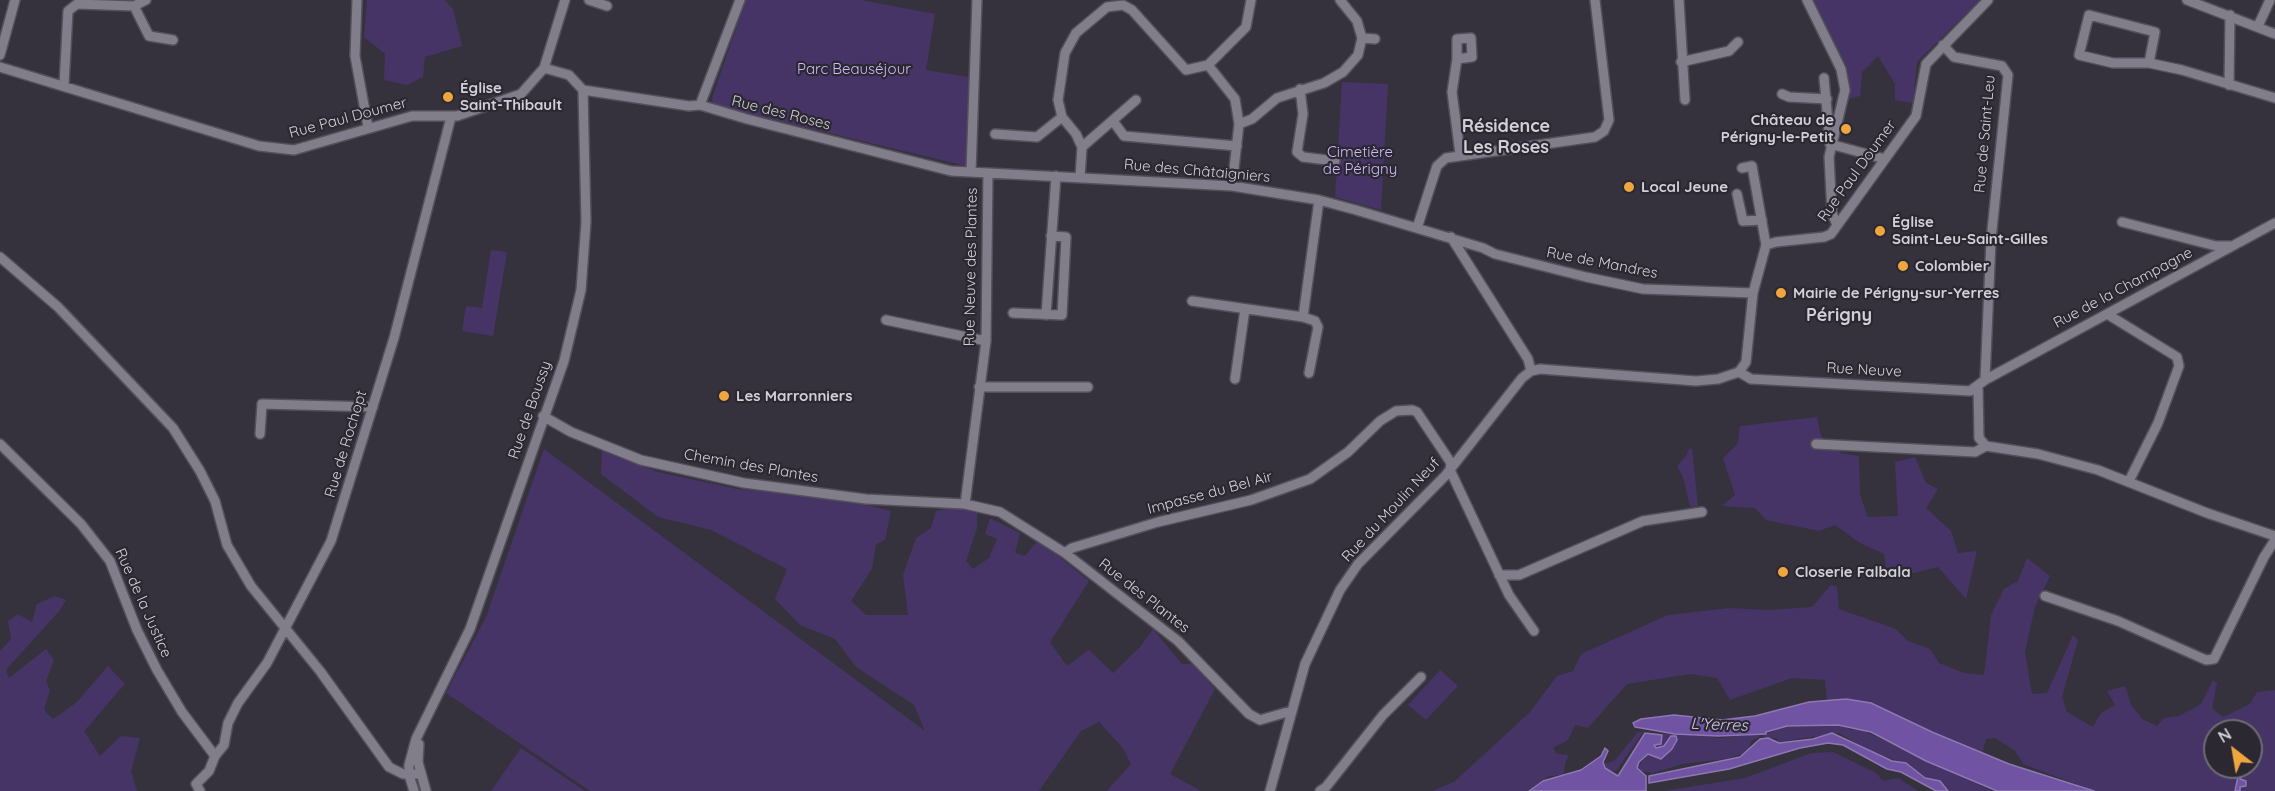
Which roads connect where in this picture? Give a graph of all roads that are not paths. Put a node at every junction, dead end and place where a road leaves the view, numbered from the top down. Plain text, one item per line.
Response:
1 (15, 0) edge
2 (146, 0) edge
3 (357, 0) edge
4 (565, 0) edge
5 (589, 0) edge
6 (740, 0) edge
7 (977, 0) edge
8 (1251, 0) edge
9 (1340, 0) edge
10 (1595, 0) edge
11 (1679, 0) edge
12 (1807, 0) edge
13 (1988, 0) edge
14 (2187, 0) edge
15 (2270, 0) edge
16 (134, 6) junction
17 (607, 6) dead end
18 (2230, 15) junction
19 (2258, 27) junction
20 (2275, 34) edge
21 (1362, 38) junction
22 (1375, 39) dead end
23 (173, 40) dead end
24 (1738, 42) dead end
25 (1943, 45) junction
26 (0, 55) edge
27 (1457, 58) dead end
28 (1681, 62) junction
29 (2149, 63) junction
30 (1208, 65) junction
31 (0, 68) edge
32 (544, 68) junction
33 (1824, 78) dead end
34 (64, 85) junction
35 (2229, 85) junction
36 (1300, 89) junction
37 (583, 90) junction
38 (1782, 94) dead end
39 (2275, 98) edge
40 (1827, 99) junction
41 (1136, 100) dead end
42 (1685, 100) dead end
43 (700, 105) junction
44 (451, 117) junction
45 (1062, 117) junction
46 (1113, 121) junction
47 (1239, 124) junction
48 (368, 127) junction
49 (995, 134) dead end
50 (1833, 144) junction
51 (1237, 146) junction
52 (1082, 147) junction
53 (1460, 154) junction
54 (1885, 159) junction
55 (1335, 160) dead end
56 (1743, 168) dead end
57 (971, 172) junction
58 (988, 173) junction
59 (1056, 176) junction
60 (1080, 177) junction
61 (1232, 186) junction
62 (1737, 194) dead end
63 (1319, 200) junction
64 (1762, 220) junction
65 (2122, 222) dead end
66 (2275, 223) edge
67 (1837, 225) junction
68 (1417, 228) junction
69 (1051, 236) junction
70 (1451, 237) junction
71 (1766, 245) junction
72 (2231, 246) junction
73 (0, 257) edge
74 (1753, 292) junction
75 (1192, 301) dead end
76 (1245, 309) junction
77 (1013, 313) dead end
78 (2107, 314) junction
79 (1046, 315) junction
80 (1303, 316) junction
81 (885, 320) dead end
82 (986, 341) junction
83 (1532, 371) junction
84 (1739, 372) junction
85 (1309, 373) dead end
86 (1235, 379) dead end
87 (1981, 383) junction
88 (979, 387) junction
89 (1088, 387) dead end
90 (373, 407) junction
91 (543, 416) junction
92 (260, 434) dead end
93 (0, 444) edge
94 (1816, 444) dead end
95 (1986, 446) junction
96 (1450, 470) junction
97 (2129, 481) junction
98 (965, 504) junction
99 (1702, 512) dead end
100 (2275, 536) edge
101 (2275, 540) edge
102 (1065, 553) junction
103 (1499, 574) junction
104 (2045, 596) dead end
105 (285, 628) junction
106 (1534, 631) dead end
107 (1421, 676) dead end
108 (1291, 711) junction
109 (426, 722) junction
110 (216, 756) junction
111 (421, 774) junction
112 (409, 775) junction
113 (198, 788) edge
114 (189, 791) edge
115 (414, 791) edge
116 (426, 791) edge
117 (1270, 791) edge
118 (1320, 791) edge

1 - 26 street
2 - 16 street
3 - 48 street
4 - 32 street
5 - 17 street
6 - 43 street
7 - 57 street
8 - 30 street
9 - 21 street
10 - 53 street
11 - 28 street
12 - 50 street
13 - 25 street, Rue Paul Doumer
14 - 18 street
15 - 19 street
16 - 23 street
16 - 34 street
18 - 19 street
18 - 35 street
19 - 20 street
21 - 22 street
21 - 36 street
24 - 28 street
25 - 54 street, Rue Paul Doumer
25 - 87 street, Rue de Saint-Leu
27 - 53 street
28 - 42 street
29 - 29 street
29 - 35 street
30 - 45 street
30 - 47 street
31 - 34 street, Rue Paul Doumer
32 - 37 street
32 - 44 street, Rue Paul Doumer
33 - 40 street
34 - 48 street, Rue Paul Doumer
35 - 39 street
36 - 47 street
36 - 55 street
37 - 43 street, Rue des Roses
37 - 91 street, Rue de Boussy
38 - 40 street
40 - 50 street
41 - 46 street
43 - 57 street, Rue des Roses
44 - 48 street, Rue Paul Doumer
44 - 90 street, Rue de Rochopt
45 - 49 street
45 - 52 street
46 - 51 street
46 - 52 street
47 - 51 street
50 - 54 street
50 - 67 street
51 - 61 street
52 - 60 street
53 - 68 street
54 - 67 street, Rue Paul Doumer
56 - 64 street
57 - 58 street, Rue des Châtaigniers
58 - 59 street, Rue des Châtaigniers
58 - 82 street, Rue Neuve des Plantes
59 - 60 street, Rue des Châtaigniers
59 - 69 street
60 - 61 street, Rue des Châtaigniers
61 - 63 street, Rue des Châtaigniers
62 - 64 street
63 - 68 street, Rue des Châtaigniers
63 - 80 street
64 - 71 street
65 - 72 street
66 - 72 street, Rue de la Champagne
67 - 71 street, Rue Paul Doumer
68 - 70 street, Rue des Châtaigniers
69 - 79 street
69 - 79 street
70 - 74 street, Rue de Mandres
70 - 83 street
71 - 74 street
72 - 78 street, Rue de la Champagne
73 - 105 street
74 - 84 street
75 - 76 street
76 - 80 street
76 - 86 street
77 - 79 street
78 - 87 street, Rue de la Champagne
78 - 97 street
80 - 85 street
81 - 82 street
82 - 88 street, Rue Neuve des Plantes
83 - 84 street
83 - 96 street, Rue du Moulin Neuf
84 - 87 street, Rue Neuve
87 - 95 street, Rue de Saint-Leu
88 - 89 street
88 - 98 street, Rue Neuve des Plantes
90 - 92 street
90 - 105 street, Rue de Rochopt
91 - 98 street, Chemin des Plantes
91 - 109 street, Rue de Boussy
93 - 110 street, Rue de la Justice
94 - 95 street
95 - 97 street
96 - 102 street, Impasse du Bel Air
96 - 103 street
96 - 108 street, Rue du Moulin Neuf
97 - 100 street
98 - 102 street, Rue des Plantes
99 - 103 street
101 - 104 street
102 - 108 street, Rue des Plantes
103 - 106 street
105 - 110 street, Rue de Rochopt
105 - 112 street
107 - 118 street
108 - 117 street, Rue du Moulin Neuf
109 - 111 street
109 - 112 street
110 - 113 street
111 - 112 street
111 - 116 street
112 - 115 street
113 - 114 street

